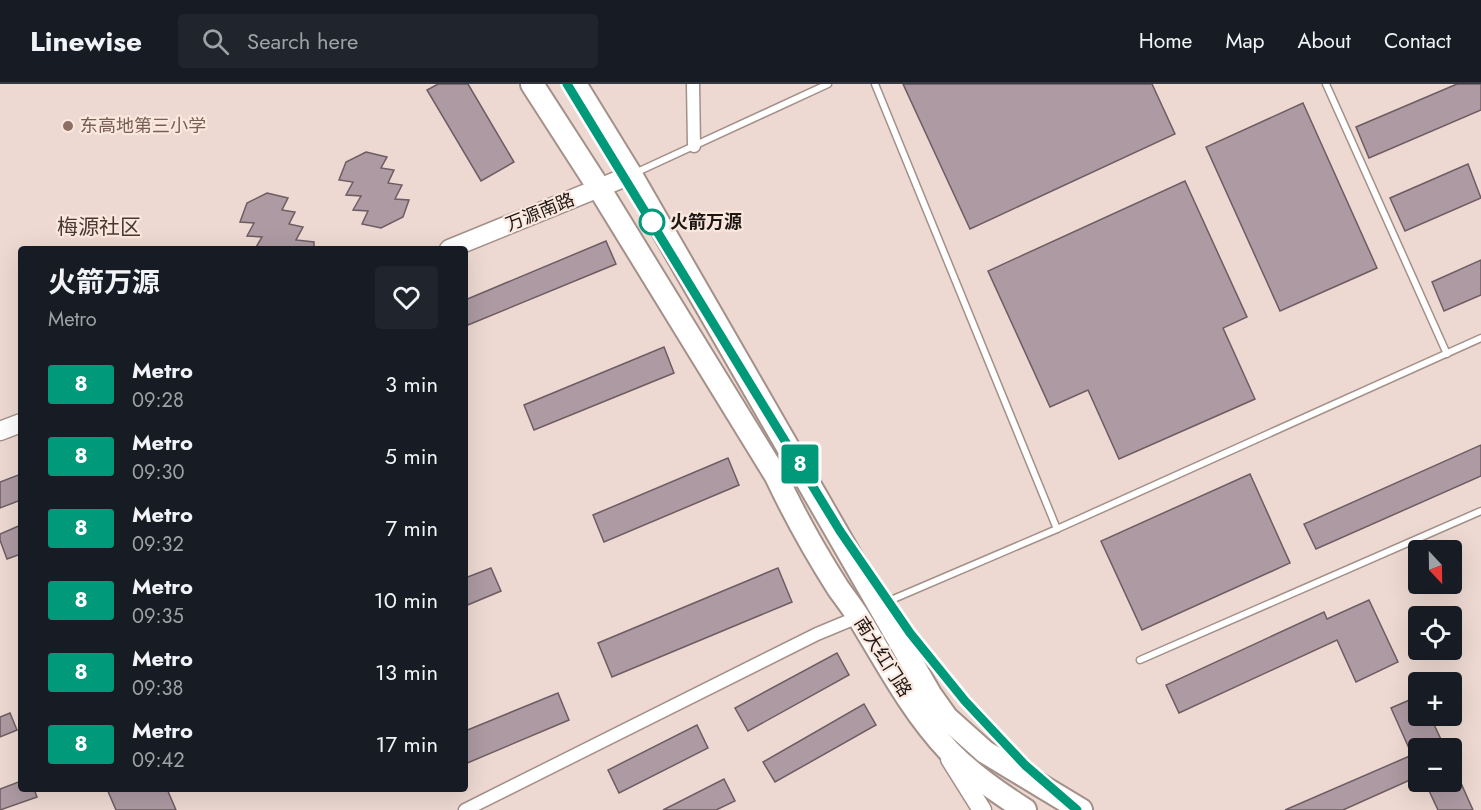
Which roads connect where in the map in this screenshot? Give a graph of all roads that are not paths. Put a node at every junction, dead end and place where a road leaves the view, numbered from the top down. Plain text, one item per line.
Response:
1 (532, 84) edge
2 (575, 84) edge
3 (693, 84) edge
4 (828, 84) edge
5 (875, 84) edge
6 (1326, 84) edge
7 (694, 146) junction
8 (631, 175) junction
9 (599, 188) junction
10 (456, 246) edge
11 (1481, 338) edge
12 (1447, 354) junction
13 (18, 424) edge
14 (0, 431) edge
15 (1481, 511) edge
16 (1057, 529) junction
17 (879, 605) junction
18 (858, 616) junction
19 (1140, 660) dead end
20 (926, 723) junction
21 (465, 810) edge
22 (982, 810) edge
23 (1025, 810) edge
24 (1081, 810) edge

1 - 9 highway
2 - 8 highway, 南大红门路
3 - 7 street
4 - 7 lane
5 - 16 lane
6 - 12 lane
7 - 8 lane
8 - 9 street, 万源南路
8 - 17 highway, 南大红门路
9 - 10 street, 万源南路
9 - 18 highway, 南大红门路
11 - 12 lane
12 - 16 lane
13 - 14 street
15 - 19 lane
16 - 17 lane
17 - 18 lane
17 - 24 highway, 南大红门路
18 - 20 highway, 南大红门路
18 - 21 street
20 - 22 street
20 - 23 highway, 南大红门路

